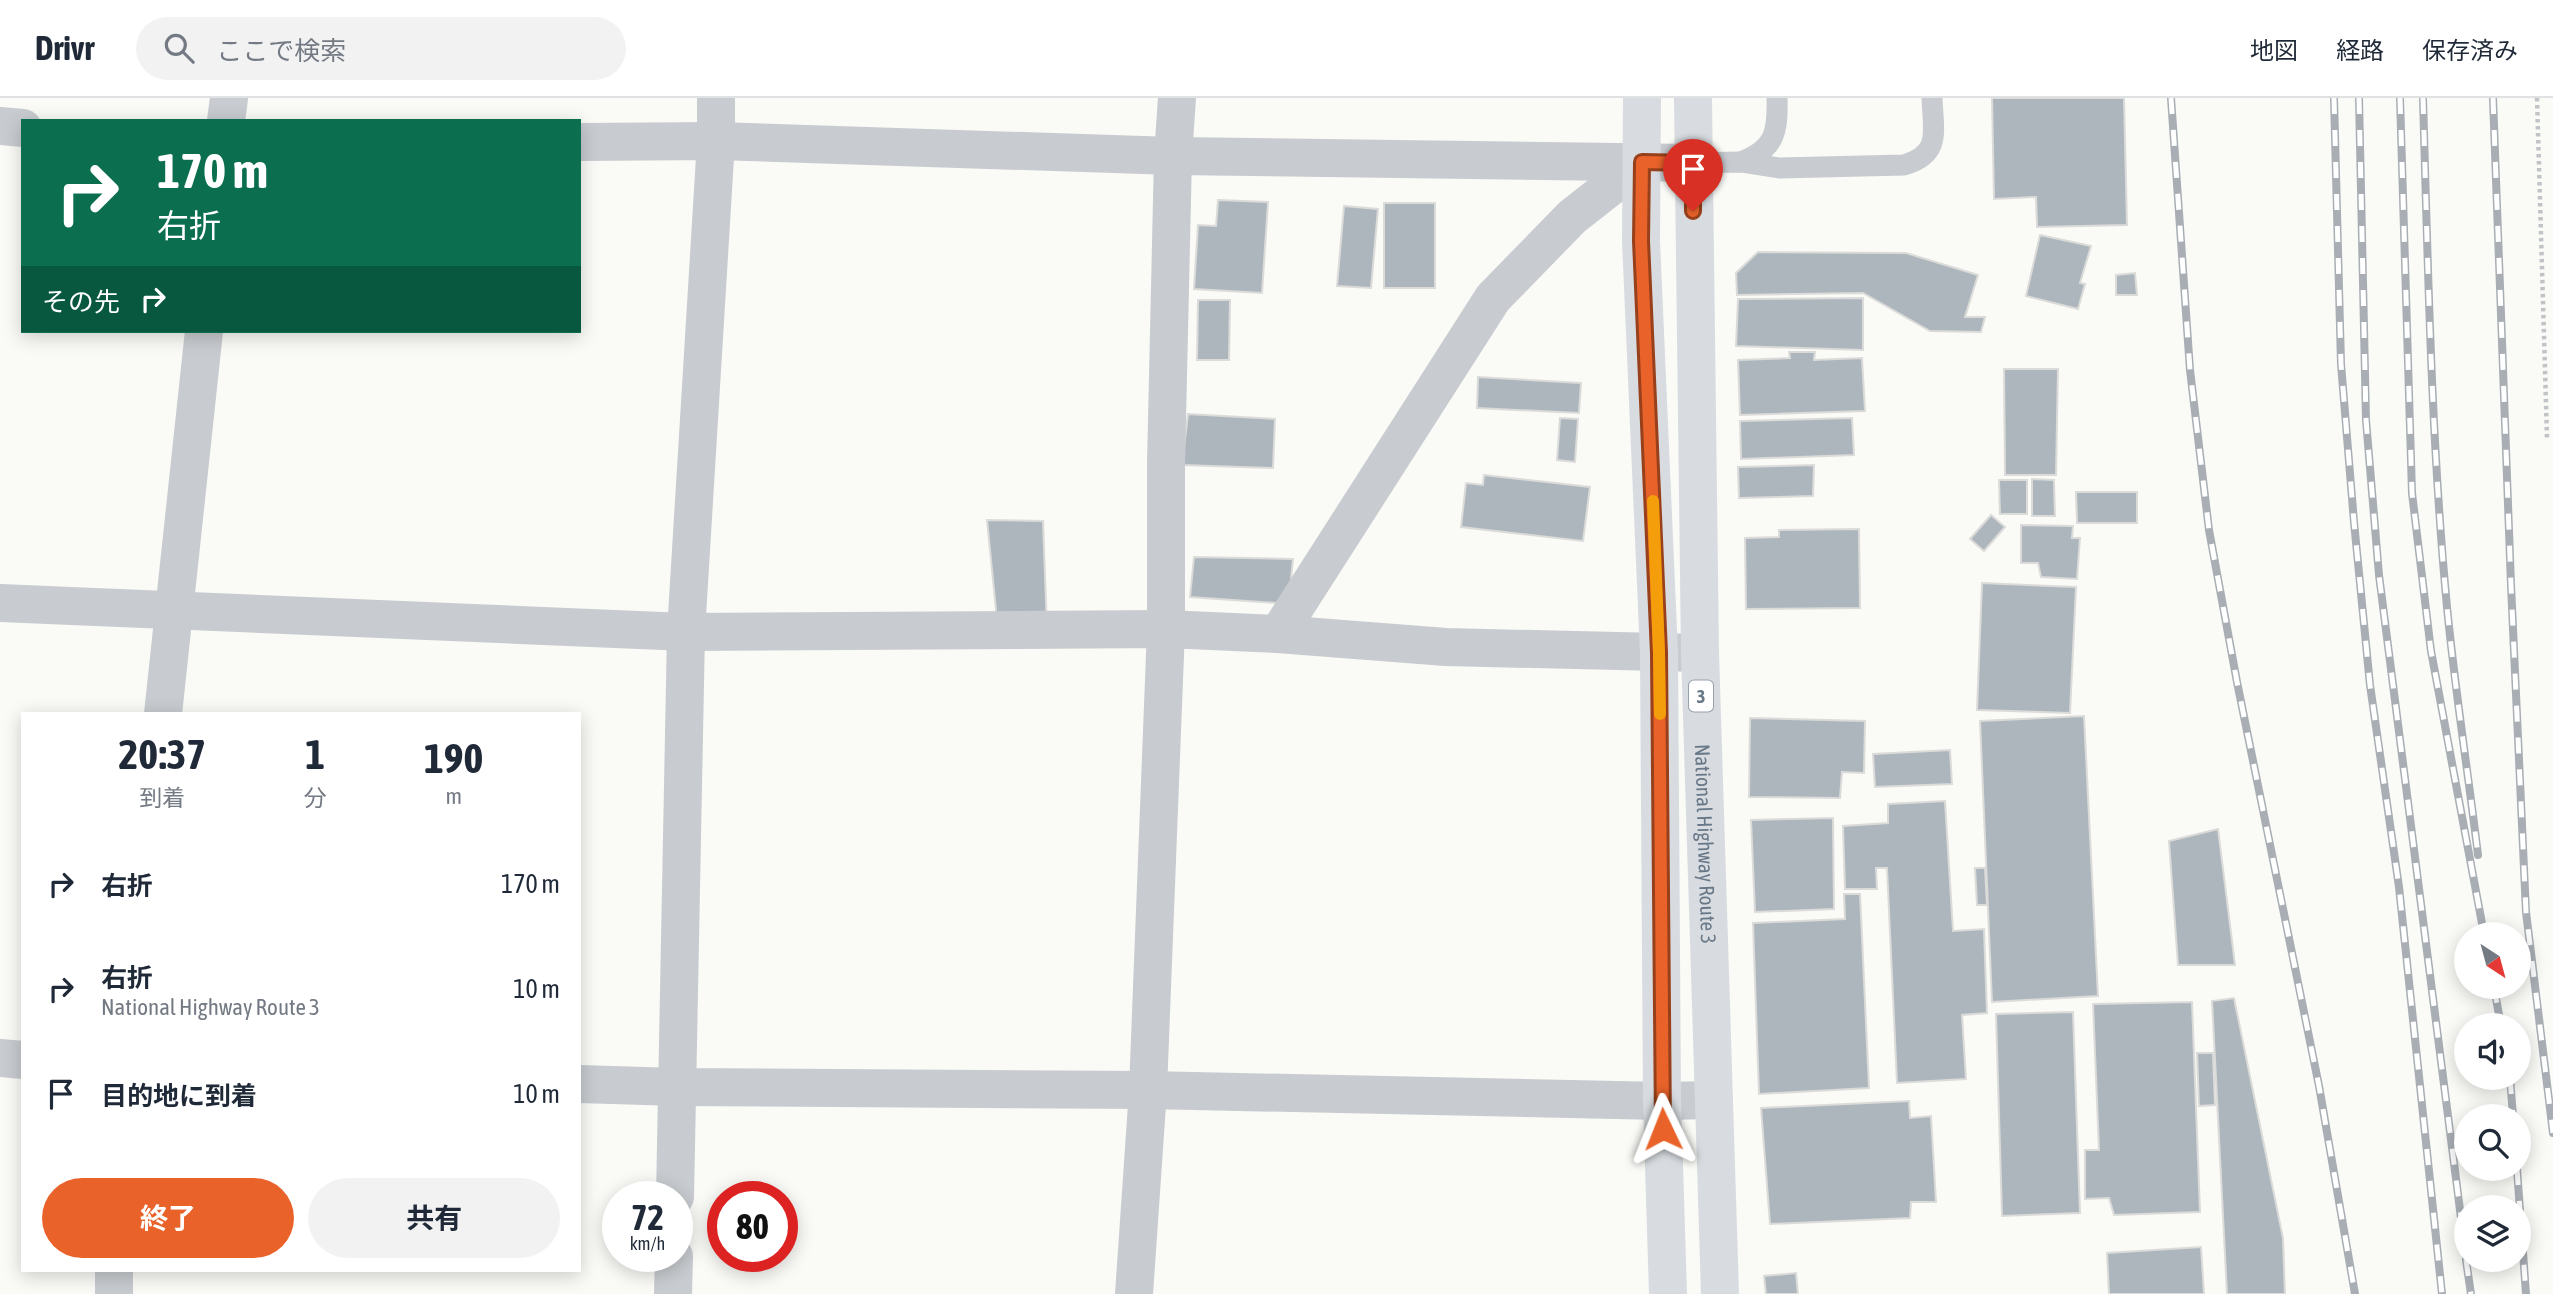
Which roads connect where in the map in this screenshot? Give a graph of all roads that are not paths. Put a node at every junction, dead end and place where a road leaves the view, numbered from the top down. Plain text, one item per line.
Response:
1 (229, 98) edge
2 (716, 98) edge
3 (1177, 98) edge
4 (1642, 98) edge
5 (1693, 98) edge
6 (1777, 98) edge
7 (1931, 98) edge
8 (226, 119) edge
9 (0, 126) edge
10 (21, 128) edge
11 (716, 141) junction
12 (581, 142) edge
13 (1173, 156) junction
14 (1642, 162) junction
15 (1741, 162) junction
16 (1693, 163) junction
17 (204, 333) edge
18 (0, 603) edge
19 (175, 612) junction
20 (1166, 629) junction
21 (686, 632) junction
22 (1279, 634) junction
23 (1659, 653) junction
24 (1699, 653) junction
25 (163, 712) edge
26 (0, 1058) edge
27 (21, 1060) edge
28 (581, 1084) edge
29 (678, 1087) junction
30 (1149, 1090) junction
31 (1714, 1100) junction
32 (1662, 1101) junction
33 (675, 1181) edge
34 (114, 1272) edge
35 (674, 1272) edge
36 (114, 1294) edge
37 (673, 1294) edge
38 (1134, 1294) edge
39 (1668, 1294) edge
40 (1720, 1294) edge

1 - 8 street
2 - 11 street
3 - 13 street
4 - 14 highway, National Highway Route 3 / 3
5 - 16 highway, National Highway Route 3 / 3
6 - 15 lane
7 - 15 lane
9 - 10 street
11 - 12 street
11 - 13 street
11 - 21 street
13 - 14 street
13 - 20 street
14 - 16 street
14 - 22 street
14 - 23 highway, National Highway Route 3 / 3
15 - 16 lane
16 - 24 highway, National Highway Route 3 / 3
17 - 19 street
18 - 19 street
19 - 21 street
19 - 25 street
20 - 21 street
20 - 22 street
20 - 30 street
21 - 29 street
22 - 23 street
23 - 24 street
23 - 32 highway, National Highway Route 3 / 3
24 - 31 highway, National Highway Route 3 / 3
26 - 27 street
28 - 29 street
29 - 30 street
29 - 33 street
30 - 32 street
30 - 38 street
31 - 32 street
31 - 40 highway, National Highway Route 3 / 3
32 - 39 highway, National Highway Route 3 / 3
34 - 36 street
35 - 37 street

